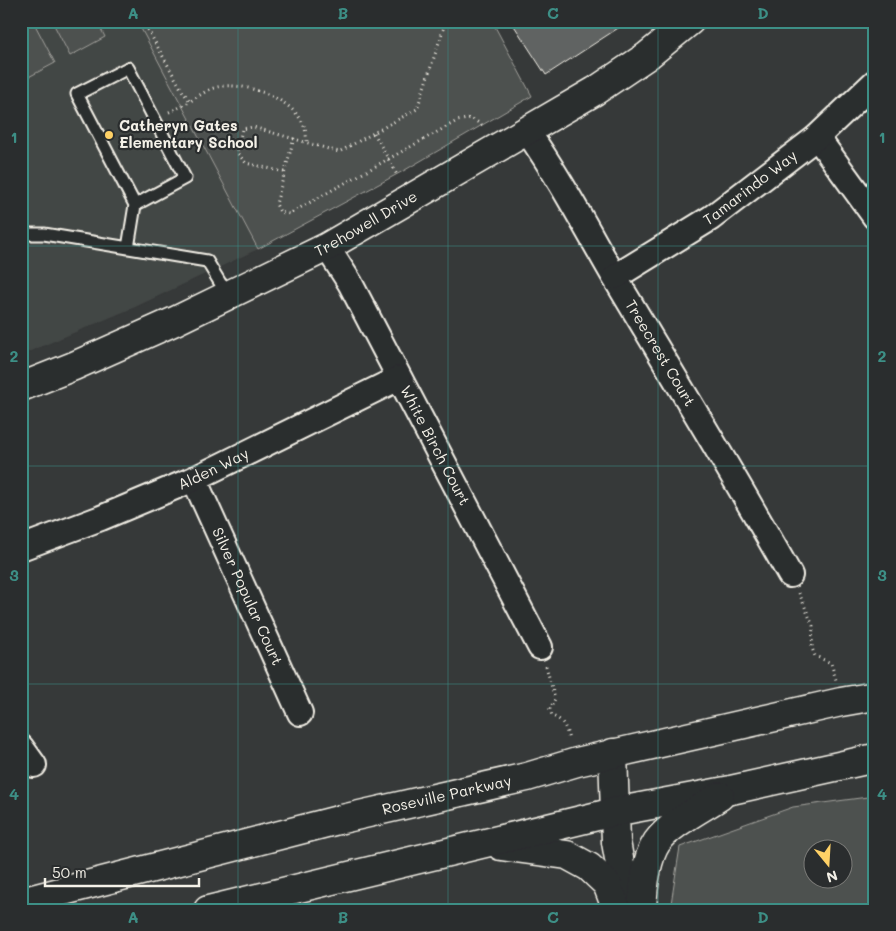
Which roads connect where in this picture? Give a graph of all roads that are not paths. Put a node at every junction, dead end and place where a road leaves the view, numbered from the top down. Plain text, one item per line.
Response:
1 (690, 21) edge
2 (875, 82) edge
3 (527, 131) junction
4 (817, 137) junction
5 (135, 205) junction
6 (875, 217) edge
7 (21, 236) edge
8 (327, 247) junction
9 (128, 248) junction
10 (615, 277) junction
11 (228, 296) junction
12 (399, 378) junction
13 (21, 387) edge
14 (194, 479) junction
15 (21, 548) edge
16 (790, 575) road end
17 (540, 647) road end
18 (875, 696) edge
19 (300, 713) dead end
20 (613, 754) junction
21 (875, 758) edge
22 (730, 790) junction
23 (614, 812) junction
24 (485, 844) junction
25 (21, 902) edge
26 (208, 910) edge
27 (617, 910) edge
28 (629, 910) edge
29 (642, 910) edge

1 - 3 main road, Trehowell Drive
2 - 4 street, Tamarindo Way
3 - 8 main road, Trehowell Drive
3 - 10 street, Treecrest Court
4 - 6 street
4 - 10 street, Tamarindo Way
5 - 5 lane
5 - 9 lane
7 - 9 lane
8 - 11 main road, Trehowell Drive
8 - 12 street, White Birch Court
9 - 11 lane
10 - 16 street, Treecrest Court
11 - 13 main road, Trehowell Drive
12 - 14 street, Alden Way
12 - 17 street, White Birch Court
14 - 15 street, Alden Way
14 - 19 street, Silver Popular Court
18 - 20 main road, Roseville Parkway
20 - 23 main road
20 - 25 main road, Roseville Parkway
21 - 22 main road
22 - 23 main road
22 - 29 main road
23 - 24 main road
23 - 28 main road
24 - 26 main road
24 - 27 main road

